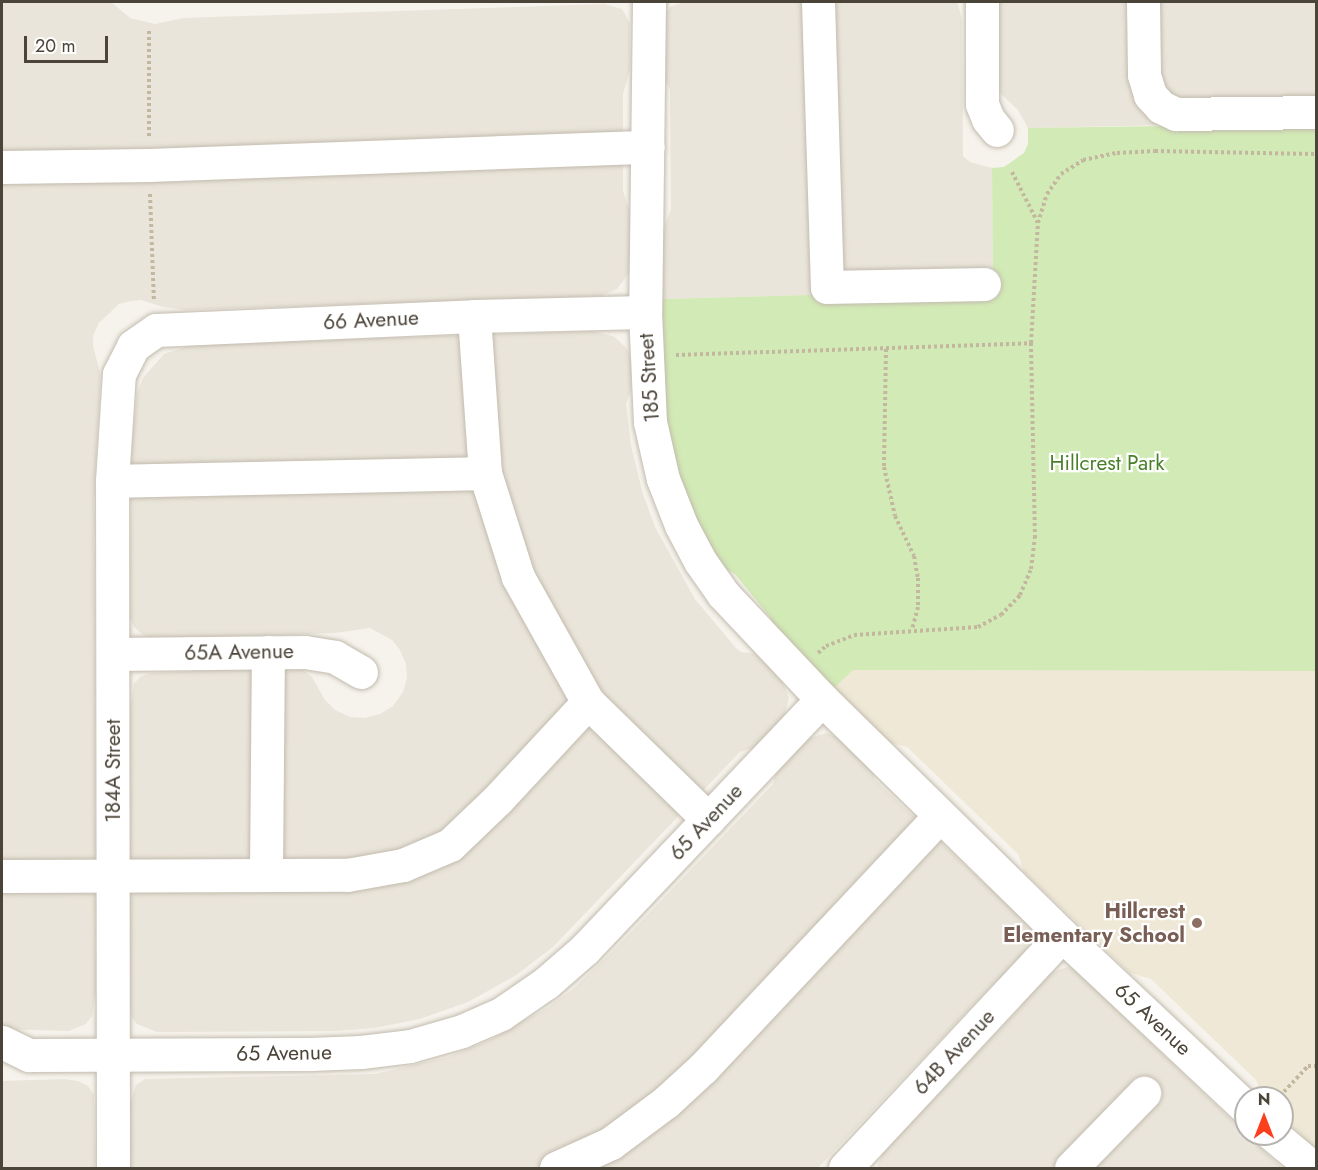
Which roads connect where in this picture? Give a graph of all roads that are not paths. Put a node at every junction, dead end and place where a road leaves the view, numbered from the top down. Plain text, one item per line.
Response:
1 (649, 2) edge
2 (818, 2) edge
3 (982, 2) edge
4 (1143, 2) edge
5 (1317, 112) edge
6 (997, 130) dead end
7 (648, 147) junction
8 (2, 168) edge
9 (984, 284) dead end
10 (645, 312) junction
11 (474, 316) junction
12 (119, 374) joint
13 (484, 472) junction
14 (112, 481) junction
15 (268, 652) junction
16 (113, 654) junction
17 (361, 672) dead end
18 (822, 699) junction
19 (588, 702) junction
20 (940, 816) junction
21 (708, 819) junction
22 (266, 874) junction
23 (113, 875) junction
24 (2, 876) edge
25 (1062, 935) junction
26 (113, 1054) junction
27 (11, 1055) edge
28 (1144, 1093) dead end
29 (1234, 1097) edge
30 (1286, 1146) edge
31 (113, 1168) edge
32 (556, 1168) edge
33 (845, 1168) edge
34 (1073, 1168) edge
35 (1313, 1168) edge

1 - 7 street, 185 Street
2 - 9 street
3 - 6 street
4 - 5 street
7 - 8 street
7 - 10 street, 185 Street
10 - 11 street, 66 Avenue
10 - 18 street, 185 Street
11 - 12 street, 66 Avenue
11 - 13 street
12 - 14 street, 184A Street
13 - 14 street
13 - 19 street
14 - 16 street, 184A Street
15 - 16 street, 65A Avenue
15 - 17 street, 65A Avenue
15 - 22 street
16 - 23 street, 184A Street
18 - 20 street, 65 Avenue
18 - 21 street, 65 Avenue
19 - 21 street
19 - 22 street
20 - 25 street, 65 Avenue
20 - 32 street
21 - 26 street, 65 Avenue
22 - 23 street
23 - 24 street
23 - 26 street, 184A Street
25 - 29 street, 65 Avenue
25 - 33 street, 64B Avenue
26 - 27 street, 65 Avenue
26 - 31 street, 184A Street
28 - 34 street
30 - 35 street

